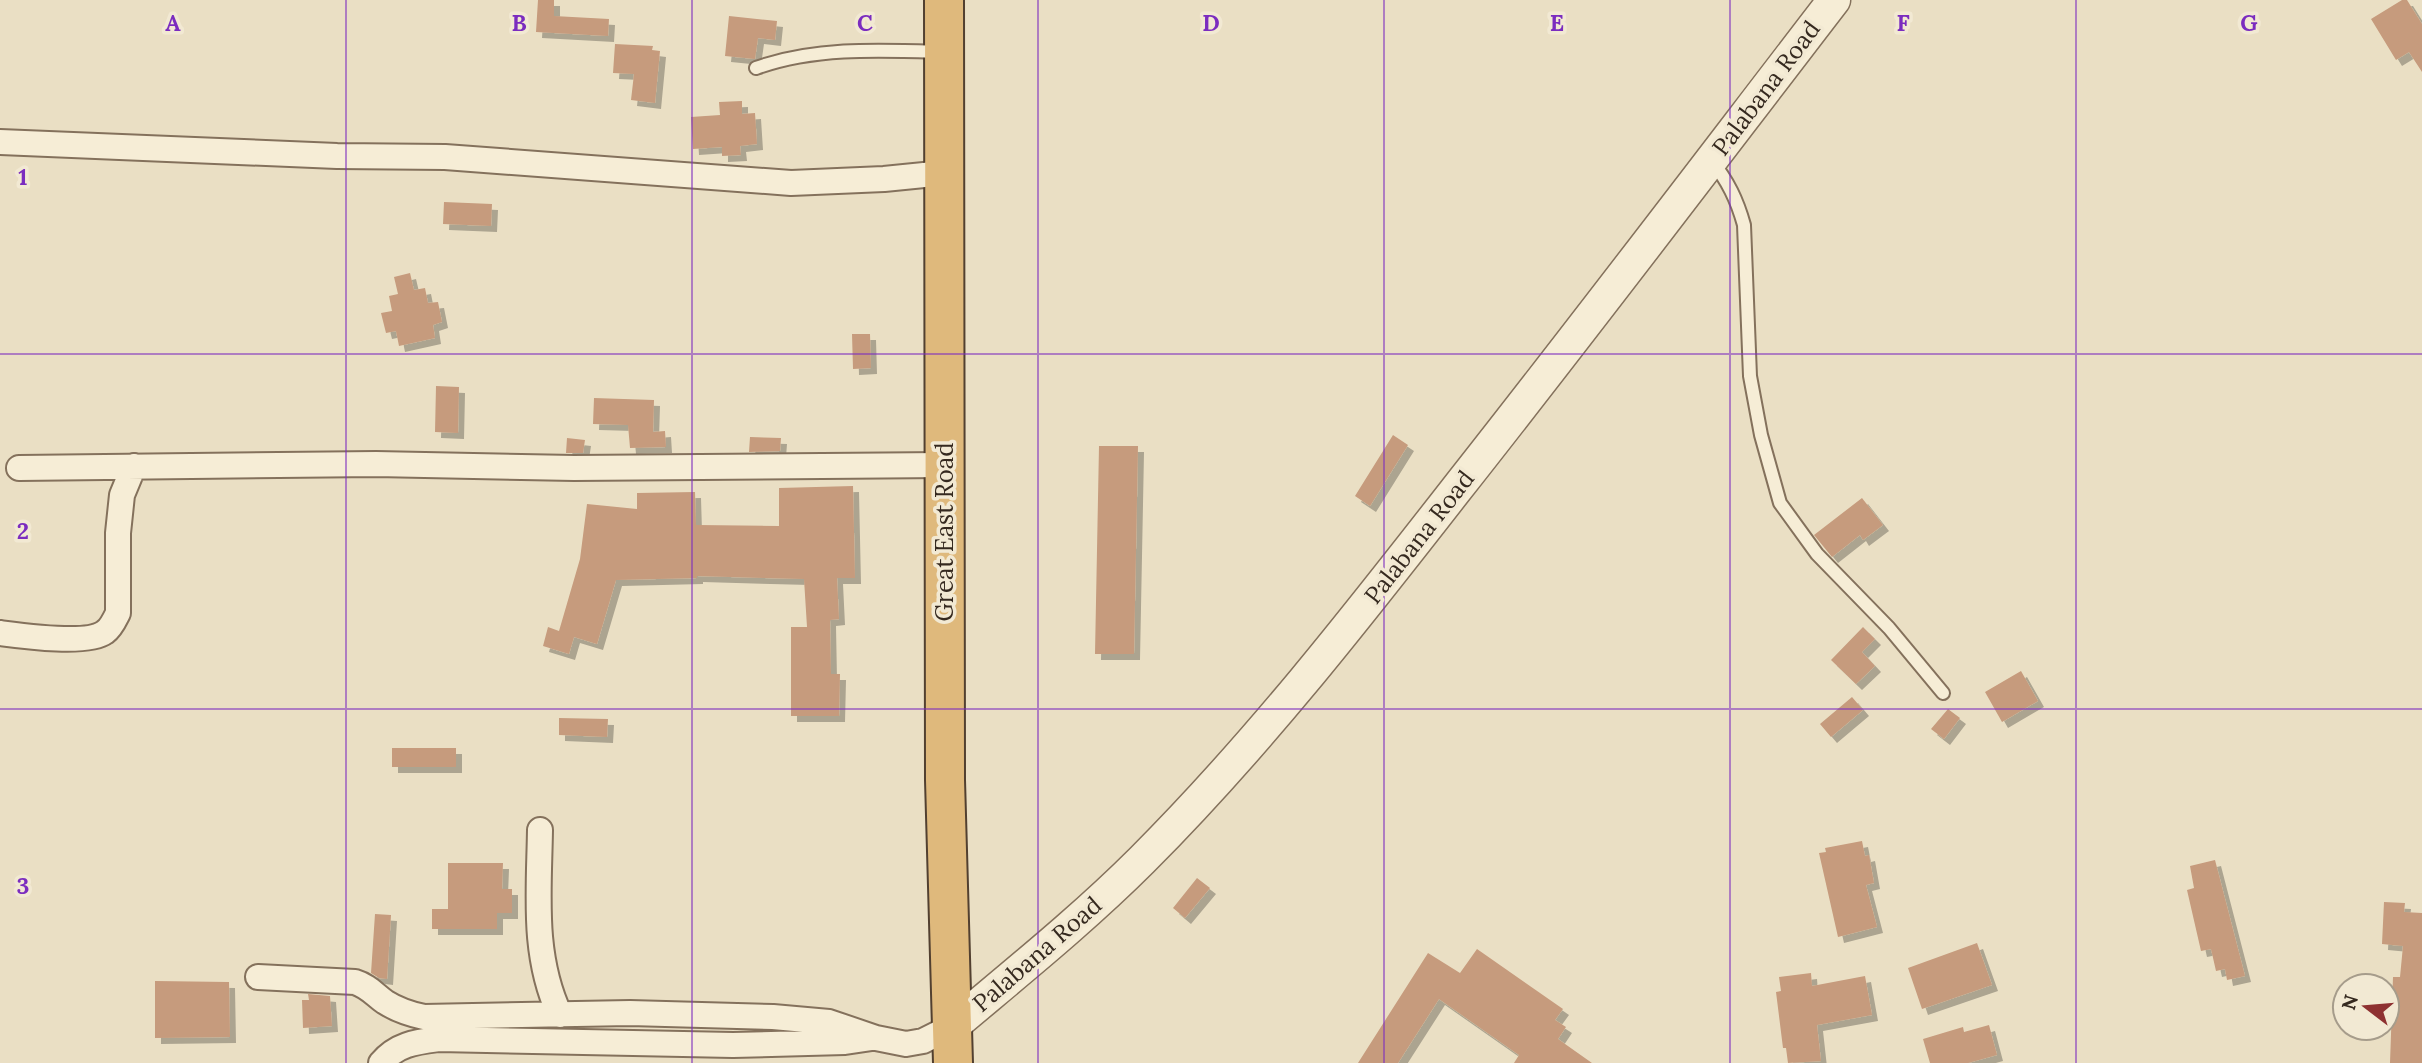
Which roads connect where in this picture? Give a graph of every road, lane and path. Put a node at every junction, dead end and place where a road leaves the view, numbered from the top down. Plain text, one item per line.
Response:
1 (944, 0) edge
2 (1833, 0) edge
3 (944, 52) junction
4 (756, 68) dead end
5 (0, 142) edge
6 (1711, 160) junction
7 (944, 173) junction
8 (944, 465) junction
9 (134, 466) junction
10 (19, 468) dead end
11 (0, 634) edge
12 (1943, 693) dead end
13 (540, 830) dead end
14 (258, 977) dead end
15 (559, 1015) junction
16 (876, 1038) junction
17 (953, 1045) edge
18 (381, 1063) edge

1 - 3 highway, Great East Road
2 - 6 street, Palabana Road
3 - 4 lane
3 - 7 highway, Great East Road
5 - 7 street
6 - 12 lane
6 - 17 street, Palabana Road
7 - 8 highway, Great East Road
8 - 9 street
8 - 17 highway, Great East Road
9 - 10 street
9 - 11 street
13 - 15 street
14 - 15 street
15 - 16 street
16 - 17 street
16 - 18 street

